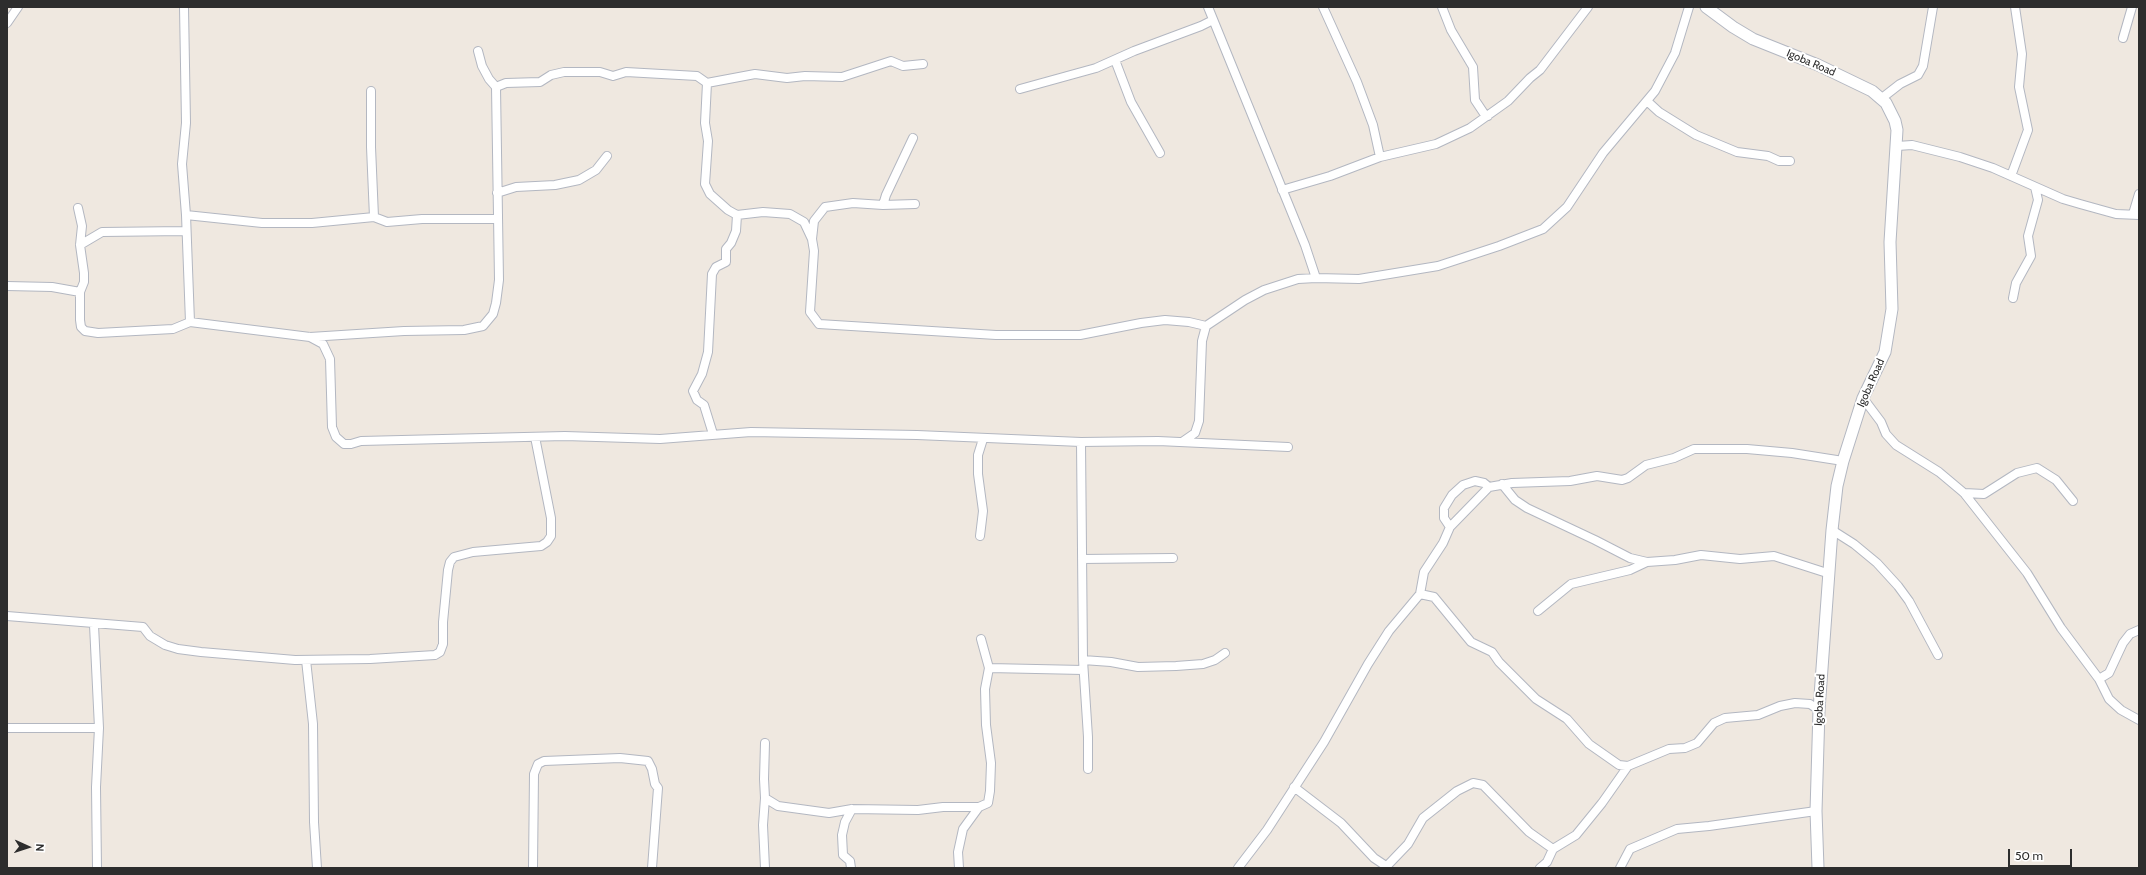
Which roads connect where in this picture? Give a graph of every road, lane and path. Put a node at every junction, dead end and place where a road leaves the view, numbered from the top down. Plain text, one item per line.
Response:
1 (18, 7) edge
2 (184, 7) edge
3 (1208, 7) edge
4 (1323, 7) edge
5 (1442, 7) edge
6 (1588, 7) edge
7 (1689, 7) edge
8 (1706, 7) edge
9 (1933, 7) edge
10 (2015, 7) edge
11 (2132, 7) edge
12 (1213, 20) junction
13 (7, 23) edge
14 (2123, 38) dead end
15 (478, 51) dead end
16 (1115, 60) junction
17 (923, 64) dead end
18 (706, 83) junction
19 (496, 87) junction
20 (1020, 90) dead end
21 (371, 91) dead end
22 (1882, 98) junction
23 (1647, 101) junction
24 (1488, 116) junction
25 (913, 138) dead end
26 (1897, 146) junction
27 (1160, 153) dead end
28 (607, 156) dead end
29 (1380, 156) junction
30 (1790, 161) dead end
31 (2011, 176) junction
32 (2035, 187) junction
33 (1282, 190) junction
34 (497, 193) junction
35 (2139, 194) edge
36 (915, 204) dead end
37 (883, 205) junction
38 (78, 208) dead end
39 (737, 214) junction
40 (2136, 214) edge
41 (186, 215) junction
42 (374, 217) junction
43 (498, 219) junction
44 (186, 231) junction
45 (812, 239) junction
46 (80, 245) junction
47 (1316, 278) junction
48 (7, 286) edge
49 (80, 292) junction
50 (2012, 298) dead end
51 (190, 322) junction
52 (1206, 326) junction
53 (342, 335) junction
54 (310, 337) junction
55 (327, 351) junction
56 (1863, 398) junction
57 (713, 434) junction
58 (535, 437) junction
59 (983, 439) junction
60 (1081, 442) junction
61 (1182, 442) junction
62 (1288, 447) dead end
63 (1843, 462) junction
64 (1502, 484) junction
65 (1489, 487) junction
66 (1964, 493) junction
67 (2073, 500) dead end
68 (1450, 527) junction
69 (1832, 530) junction
70 (980, 536) dead end
71 (1173, 558) dead end
72 (1082, 559) junction
73 (1647, 562) junction
74 (1827, 573) junction
75 (1423, 578) junction
76 (1420, 594) junction
77 (1434, 597) junction
78 (1538, 611) dead end
79 (7, 616) edge
80 (94, 625) junction
81 (2139, 630) edge
82 (981, 639) dead end
83 (1225, 653) dead end
84 (1938, 655) dead end
85 (306, 660) junction
86 (1083, 660) junction
87 (989, 668) junction
88 (1083, 670) junction
89 (2099, 679) junction
90 (1819, 710) junction
91 (2139, 720) edge
92 (7, 728) edge
93 (98, 728) junction
94 (765, 743) dead end
95 (1628, 766) junction
96 (1088, 770) dead end
97 (1294, 787) junction
98 (765, 798) junction
99 (979, 807) junction
100 (852, 809) junction
101 (1816, 811) junction
102 (1553, 849) junction
103 (1386, 867) edge
104 (97, 868) edge
105 (316, 868) edge
106 (533, 868) edge
107 (652, 868) edge
108 (766, 868) edge
109 (851, 868) edge
110 (960, 868) edge
111 (1238, 868) edge
112 (1540, 868) edge
113 (1620, 868) edge
114 (1818, 868) edge

1 - 13 street
2 - 41 street
3 - 12 street
4 - 29 street
5 - 24 street
6 - 24 street
7 - 23 street
8 - 22 street, Igoba Road
9 - 22 street
10 - 31 street
11 - 14 street
12 - 16 street
12 - 33 street
15 - 19 street
16 - 20 street
16 - 27 street
17 - 18 street
18 - 19 street
18 - 39 street
19 - 34 street
21 - 42 street
22 - 26 street, Igoba Road
23 - 30 street
23 - 47 street
24 - 29 street
25 - 37 street
26 - 31 street
26 - 56 street, Igoba Road
28 - 34 street
29 - 33 street
31 - 32 street
32 - 40 street
32 - 50 street
33 - 47 street
34 - 43 street
35 - 40 street
36 - 37 street
37 - 45 street
38 - 46 street
39 - 45 street
39 - 57 street
41 - 42 street
41 - 44 street
42 - 43 street
43 - 53 street
44 - 46 street
44 - 51 street
45 - 52 street
46 - 49 street
47 - 52 street
48 - 49 street
49 - 51 street
51 - 54 street
52 - 61 street
53 - 54 street
53 - 55 street
54 - 55 street
55 - 58 street
56 - 63 street, Igoba Road
56 - 66 street
57 - 58 street
57 - 59 street
58 - 85 street
59 - 60 street
59 - 70 street
60 - 61 street
60 - 72 street
61 - 62 street
63 - 64 street
63 - 69 street, Igoba Road
64 - 65 street
64 - 73 street
65 - 68 street
65 - 68 street
66 - 67 street
66 - 89 street
68 - 75 street
69 - 74 street, Igoba Road
69 - 84 street
71 - 72 street
72 - 86 street
73 - 74 street
73 - 78 street
74 - 90 street, Igoba Road
75 - 76 street
75 - 77 street
76 - 77 street
76 - 97 street
77 - 95 street
79 - 80 street
80 - 85 street
80 - 93 street
81 - 89 street
82 - 87 street
83 - 86 street
85 - 105 street
86 - 88 street
87 - 88 street
87 - 99 street
88 - 96 street
89 - 91 street
90 - 95 street
90 - 101 street, Igoba Road
92 - 93 street
93 - 104 street
94 - 98 street
95 - 102 street
97 - 103 street
97 - 111 street
98 - 100 street
98 - 108 street
99 - 100 street
99 - 110 street
100 - 109 street
101 - 113 street
101 - 114 street, Igoba Road
102 - 103 street
102 - 112 street
106 - 107 street

